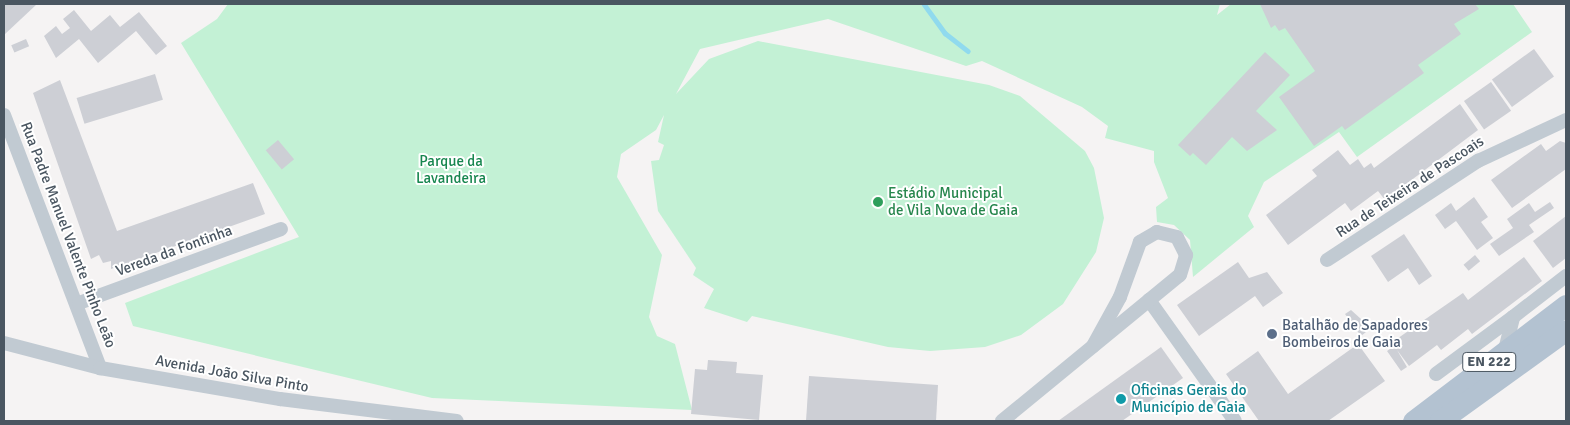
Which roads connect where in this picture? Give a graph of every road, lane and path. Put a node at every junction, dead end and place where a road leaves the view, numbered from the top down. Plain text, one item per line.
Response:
1 (4, 115) edge
2 (1566, 120) edge
3 (280, 229) dead end
4 (1327, 260) dead end
5 (1566, 276) edge
6 (1149, 300) junction
7 (79, 304) junction
8 (1566, 305) edge
9 (1512, 317) junction
10 (1566, 330) edge
11 (4, 344) edge
12 (1093, 346) junction
13 (1505, 350) junction
14 (100, 368) junction
15 (1436, 374) dead end
16 (358, 416) edge
17 (457, 421) edge
18 (1002, 421) edge
19 (1235, 421) edge
20 (1413, 421) edge
21 (1440, 421) edge

1 - 7 street, Rua Padre Manuel Valente Pinho Leão
2 - 4 street, Rua de Teixeira de Pascoais
3 - 7 street, Vereda da Fontinha
5 - 9 street
6 - 12 street
6 - 12 street
6 - 19 street
7 - 14 street, Rua Padre Manuel Valente Pinho Leão
8 - 13 main road, EN 222
9 - 13 street
9 - 15 street
10 - 21 main road, EN 222
11 - 14 street, Avenida João Silva Pinto
12 - 18 street
13 - 20 main road, EN 222
14 - 16 street, Avenida João Silva Pinto
16 - 17 street, Avenida João Silva Pinto

